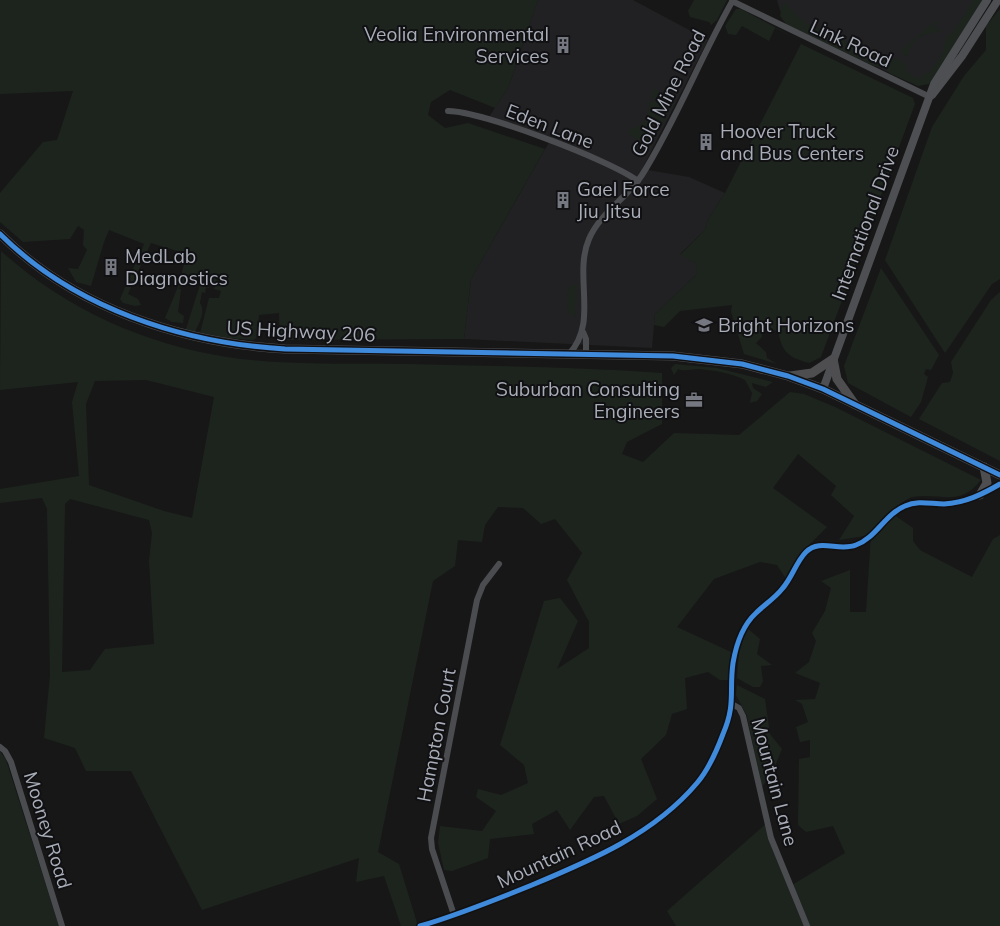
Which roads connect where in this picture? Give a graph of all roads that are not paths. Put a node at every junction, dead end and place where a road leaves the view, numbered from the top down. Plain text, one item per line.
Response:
1 (987, 0) edge
2 (998, 0) edge
3 (732, 1) edge
4 (930, 97) junction
5 (448, 111) dead end
6 (638, 181) junction
7 (0, 234) edge
8 (584, 332) junction
9 (569, 354) junction
10 (586, 355) junction
11 (833, 359) junction
12 (788, 376) junction
13 (823, 389) junction
14 (856, 404) junction
15 (984, 468) junction
16 (1000, 475) edge
17 (1000, 484) edge
18 (980, 495) junction
19 (499, 564) dead end
20 (732, 704) junction
21 (0, 747) edge
22 (454, 916) junction
23 (62, 926) edge
24 (420, 926) edge
25 (807, 926) edge

1 - 4 main road, International Drive
2 - 4 main road, International Drive
3 - 4 street, Link Road
3 - 6 street, Gold Mine Road
4 - 11 main road, International Drive
5 - 6 street, Eden Lane
6 - 8 street, Gold Mine Road
7 - 9 highway, US Highway 206
8 - 9 street
8 - 10 street, Gold Mine Road
9 - 10 highway, US Highway 206
10 - 12 highway, US Highway 206
11 - 12 highway
11 - 13 main road, International Drive
11 - 14 highway
12 - 13 highway
13 - 14 highway
14 - 15 highway
15 - 16 highway
15 - 18 highway
17 - 18 street, Mountain Road
18 - 20 street, Mountain Road
19 - 22 street, Hampton Court
20 - 22 street, Mountain Road
20 - 25 street, Mountain Lane
21 - 23 street, Mooney Road
22 - 24 street, Mountain Road

